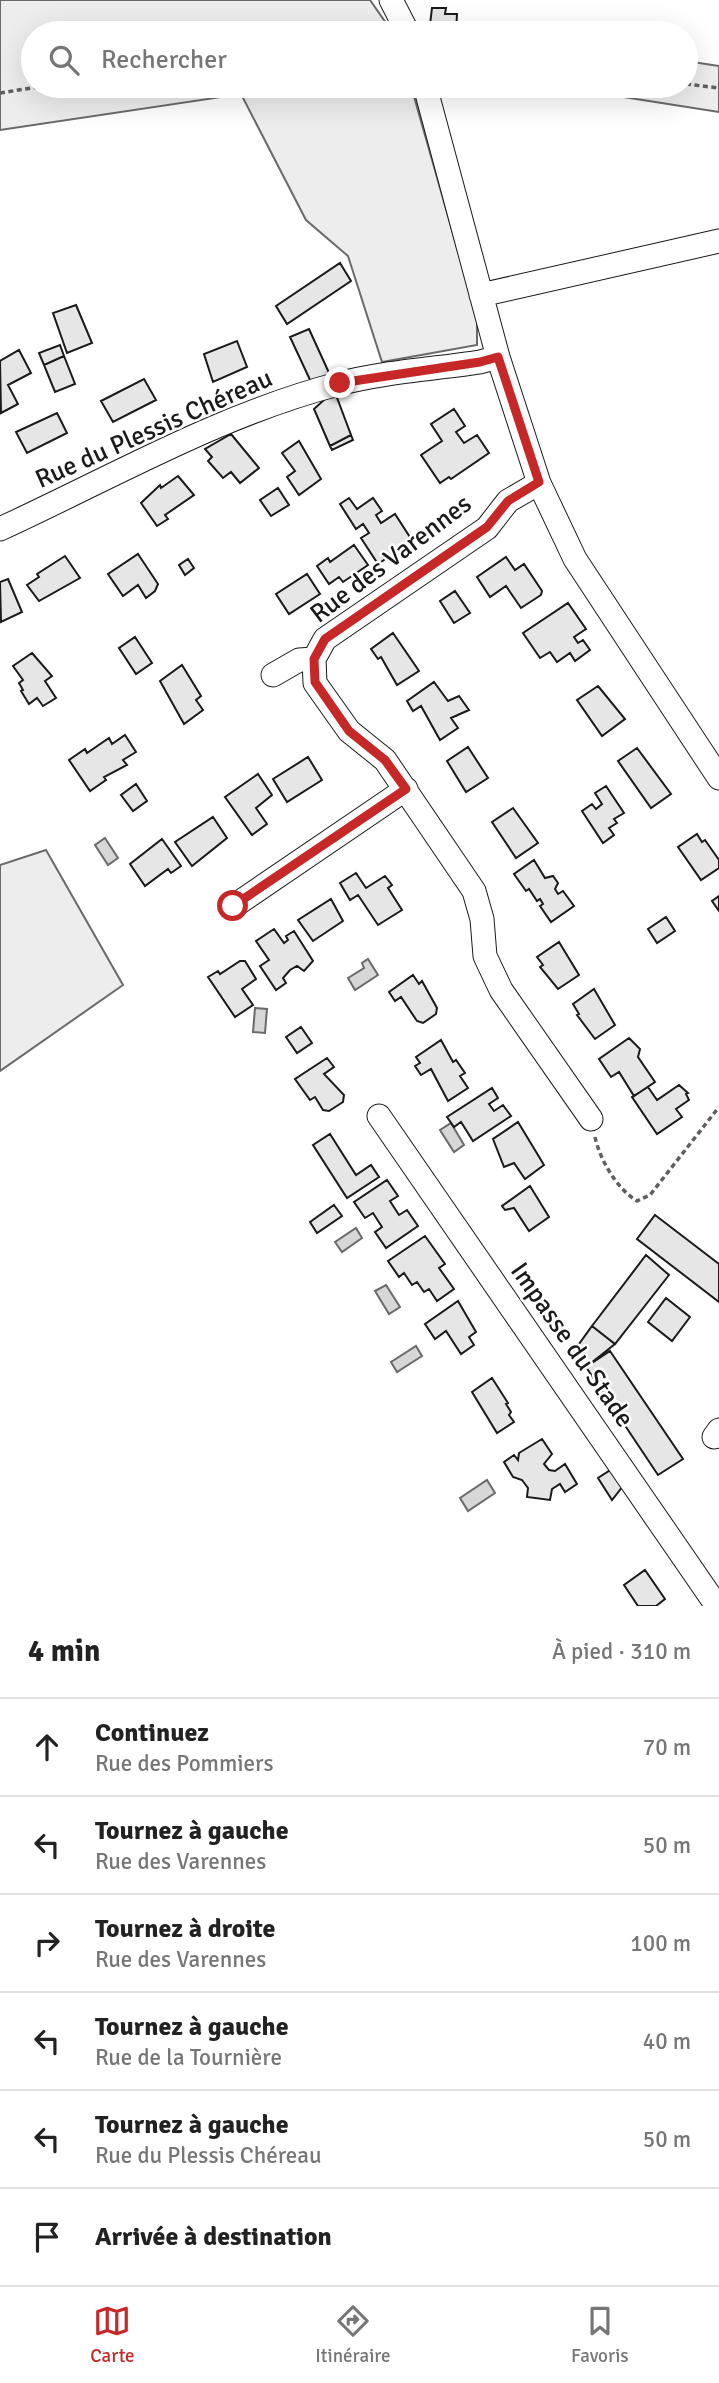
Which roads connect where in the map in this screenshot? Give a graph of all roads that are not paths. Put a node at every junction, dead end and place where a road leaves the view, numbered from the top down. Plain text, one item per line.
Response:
1 (391, 0) edge
2 (402, 21) edge
3 (428, 98) edge
4 (719, 241) edge
5 (481, 295) junction
6 (498, 357) junction
7 (539, 482) junction
8 (0, 529) edge
9 (314, 659) junction
10 (273, 676) dead end
11 (719, 778) edge
12 (406, 789) junction
13 (233, 906) dead end
14 (379, 1116) dead end
15 (591, 1119) road end
16 (717, 1606) edge

1 - 2 street
3 - 5 street
4 - 5 street
5 - 6 street
6 - 7 street
6 - 8 street, Rue du Plessis Chéreau
7 - 9 street, Rue des Varennes
7 - 11 street
9 - 10 street, Rue des Varennes
9 - 12 street, Rue des Varennes
12 - 13 street
12 - 15 street, Rue des Varennes
14 - 16 street, Impasse du Stade

